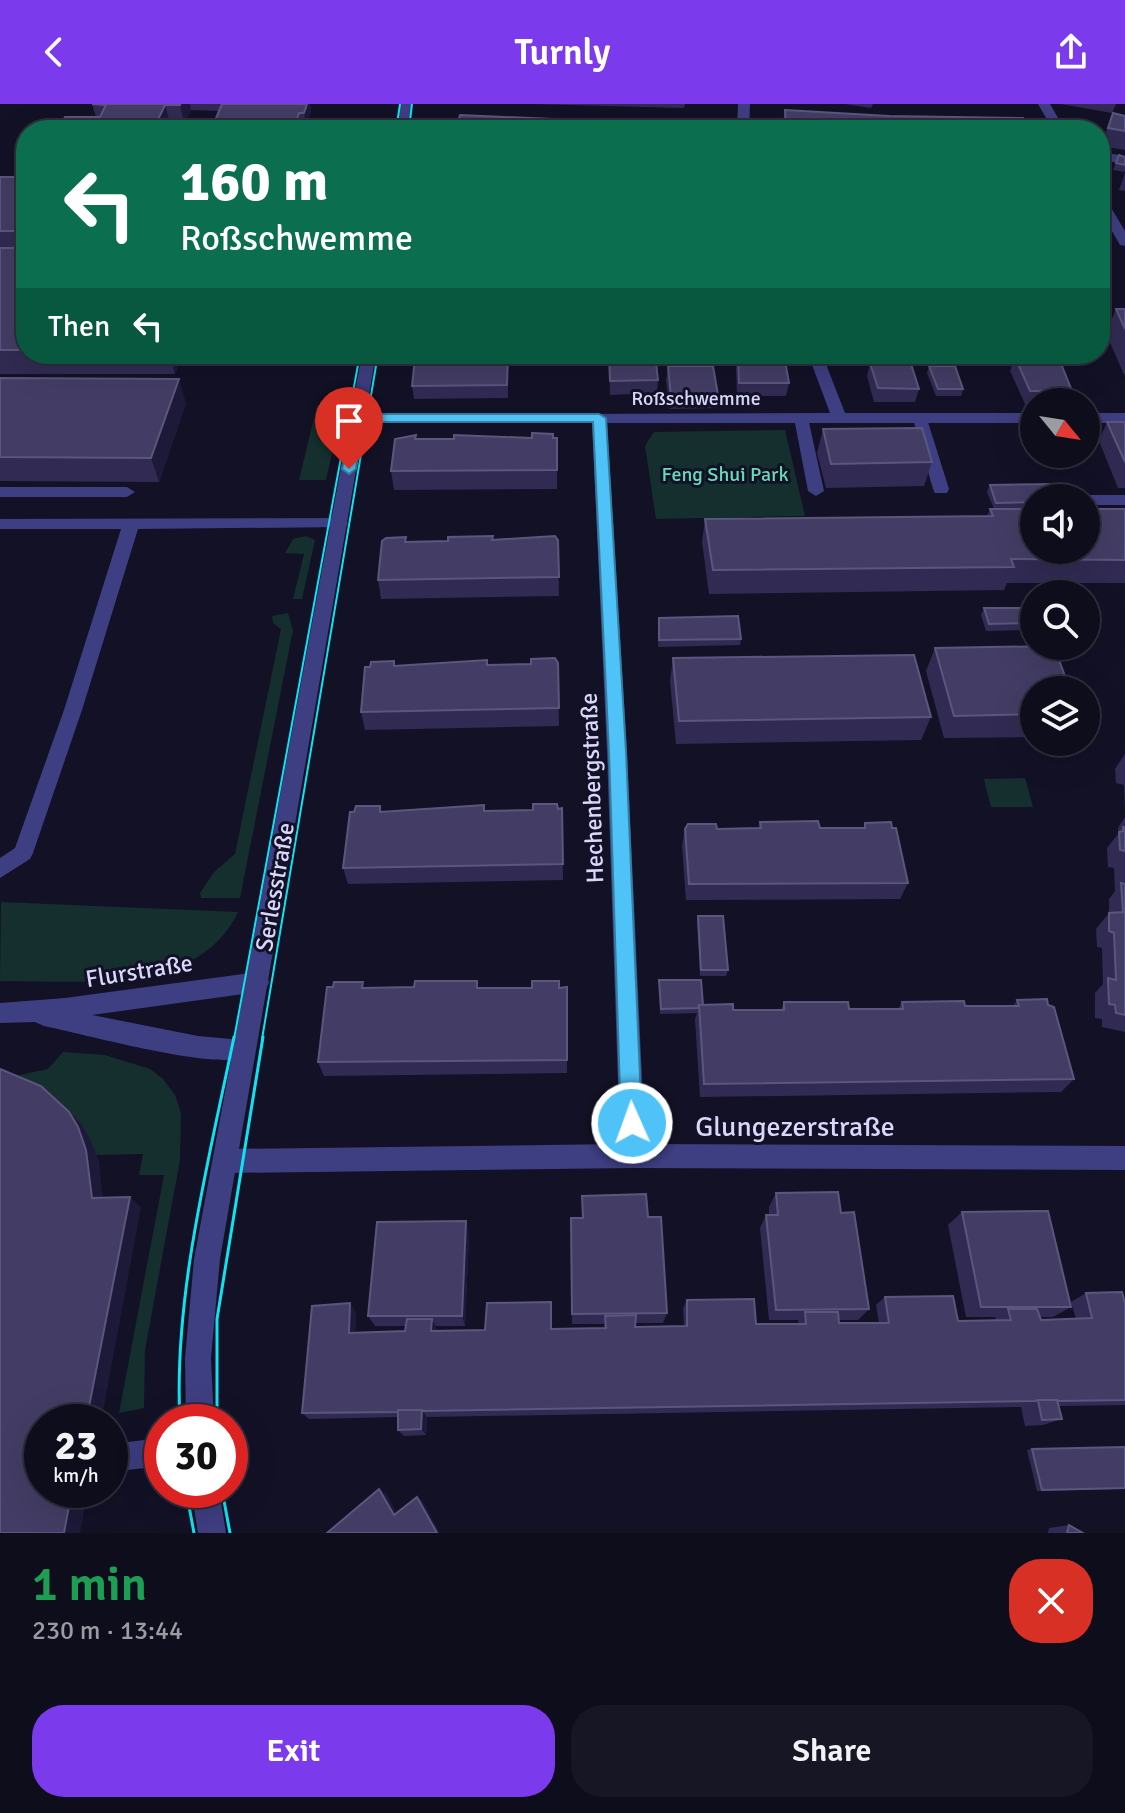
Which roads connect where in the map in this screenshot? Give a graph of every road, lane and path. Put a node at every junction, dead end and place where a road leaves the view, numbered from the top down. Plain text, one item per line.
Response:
1 (1110, 216) edge
2 (1125, 242) edge
3 (367, 364) edge
4 (819, 364) edge
5 (358, 418) junction
6 (599, 418) junction
7 (801, 418) junction
8 (839, 418) junction
9 (1020, 418) edge
10 (1100, 418) edge
11 (1125, 418) edge
12 (920, 419) junction
13 (941, 489) dead end
14 (816, 491) dead end
15 (0, 492) edge
16 (127, 492) edge
17 (1100, 500) edge
18 (1125, 500) edge
19 (340, 523) junction
20 (0, 524) edge
21 (131, 524) junction
22 (0, 869) edge
23 (258, 982) junction
24 (0, 1013) edge
25 (28, 1013) junction
26 (245, 1049) junction
27 (633, 1156) junction
28 (1125, 1158) edge
29 (225, 1161) junction
30 (199, 1404) edge
31 (208, 1508) edge
32 (212, 1533) edge

1 - 2 street
3 - 5 street, Serlesstraße
4 - 8 street
5 - 6 street, Roßschwemme
5 - 19 street, Serlesstraße
6 - 7 street, Roßschwemme
6 - 27 street, Hechenbergstraße
7 - 8 street, Roßschwemme
7 - 14 street
8 - 12 street, Roßschwemme
9 - 12 street, Roßschwemme
10 - 11 street
12 - 13 street
15 - 16 street
17 - 18 street
19 - 21 street
19 - 23 street, Serlesstraße
20 - 21 street
21 - 22 street
23 - 25 street, Flurstraße
23 - 26 street, Serlesstraße
24 - 25 street, Flurstraße
25 - 26 street, Flurstraße
26 - 29 street, Serlesstraße
27 - 28 street, Glungezerstraße
27 - 29 street, Glungezerstraße
29 - 30 street, Serlesstraße
31 - 32 street

